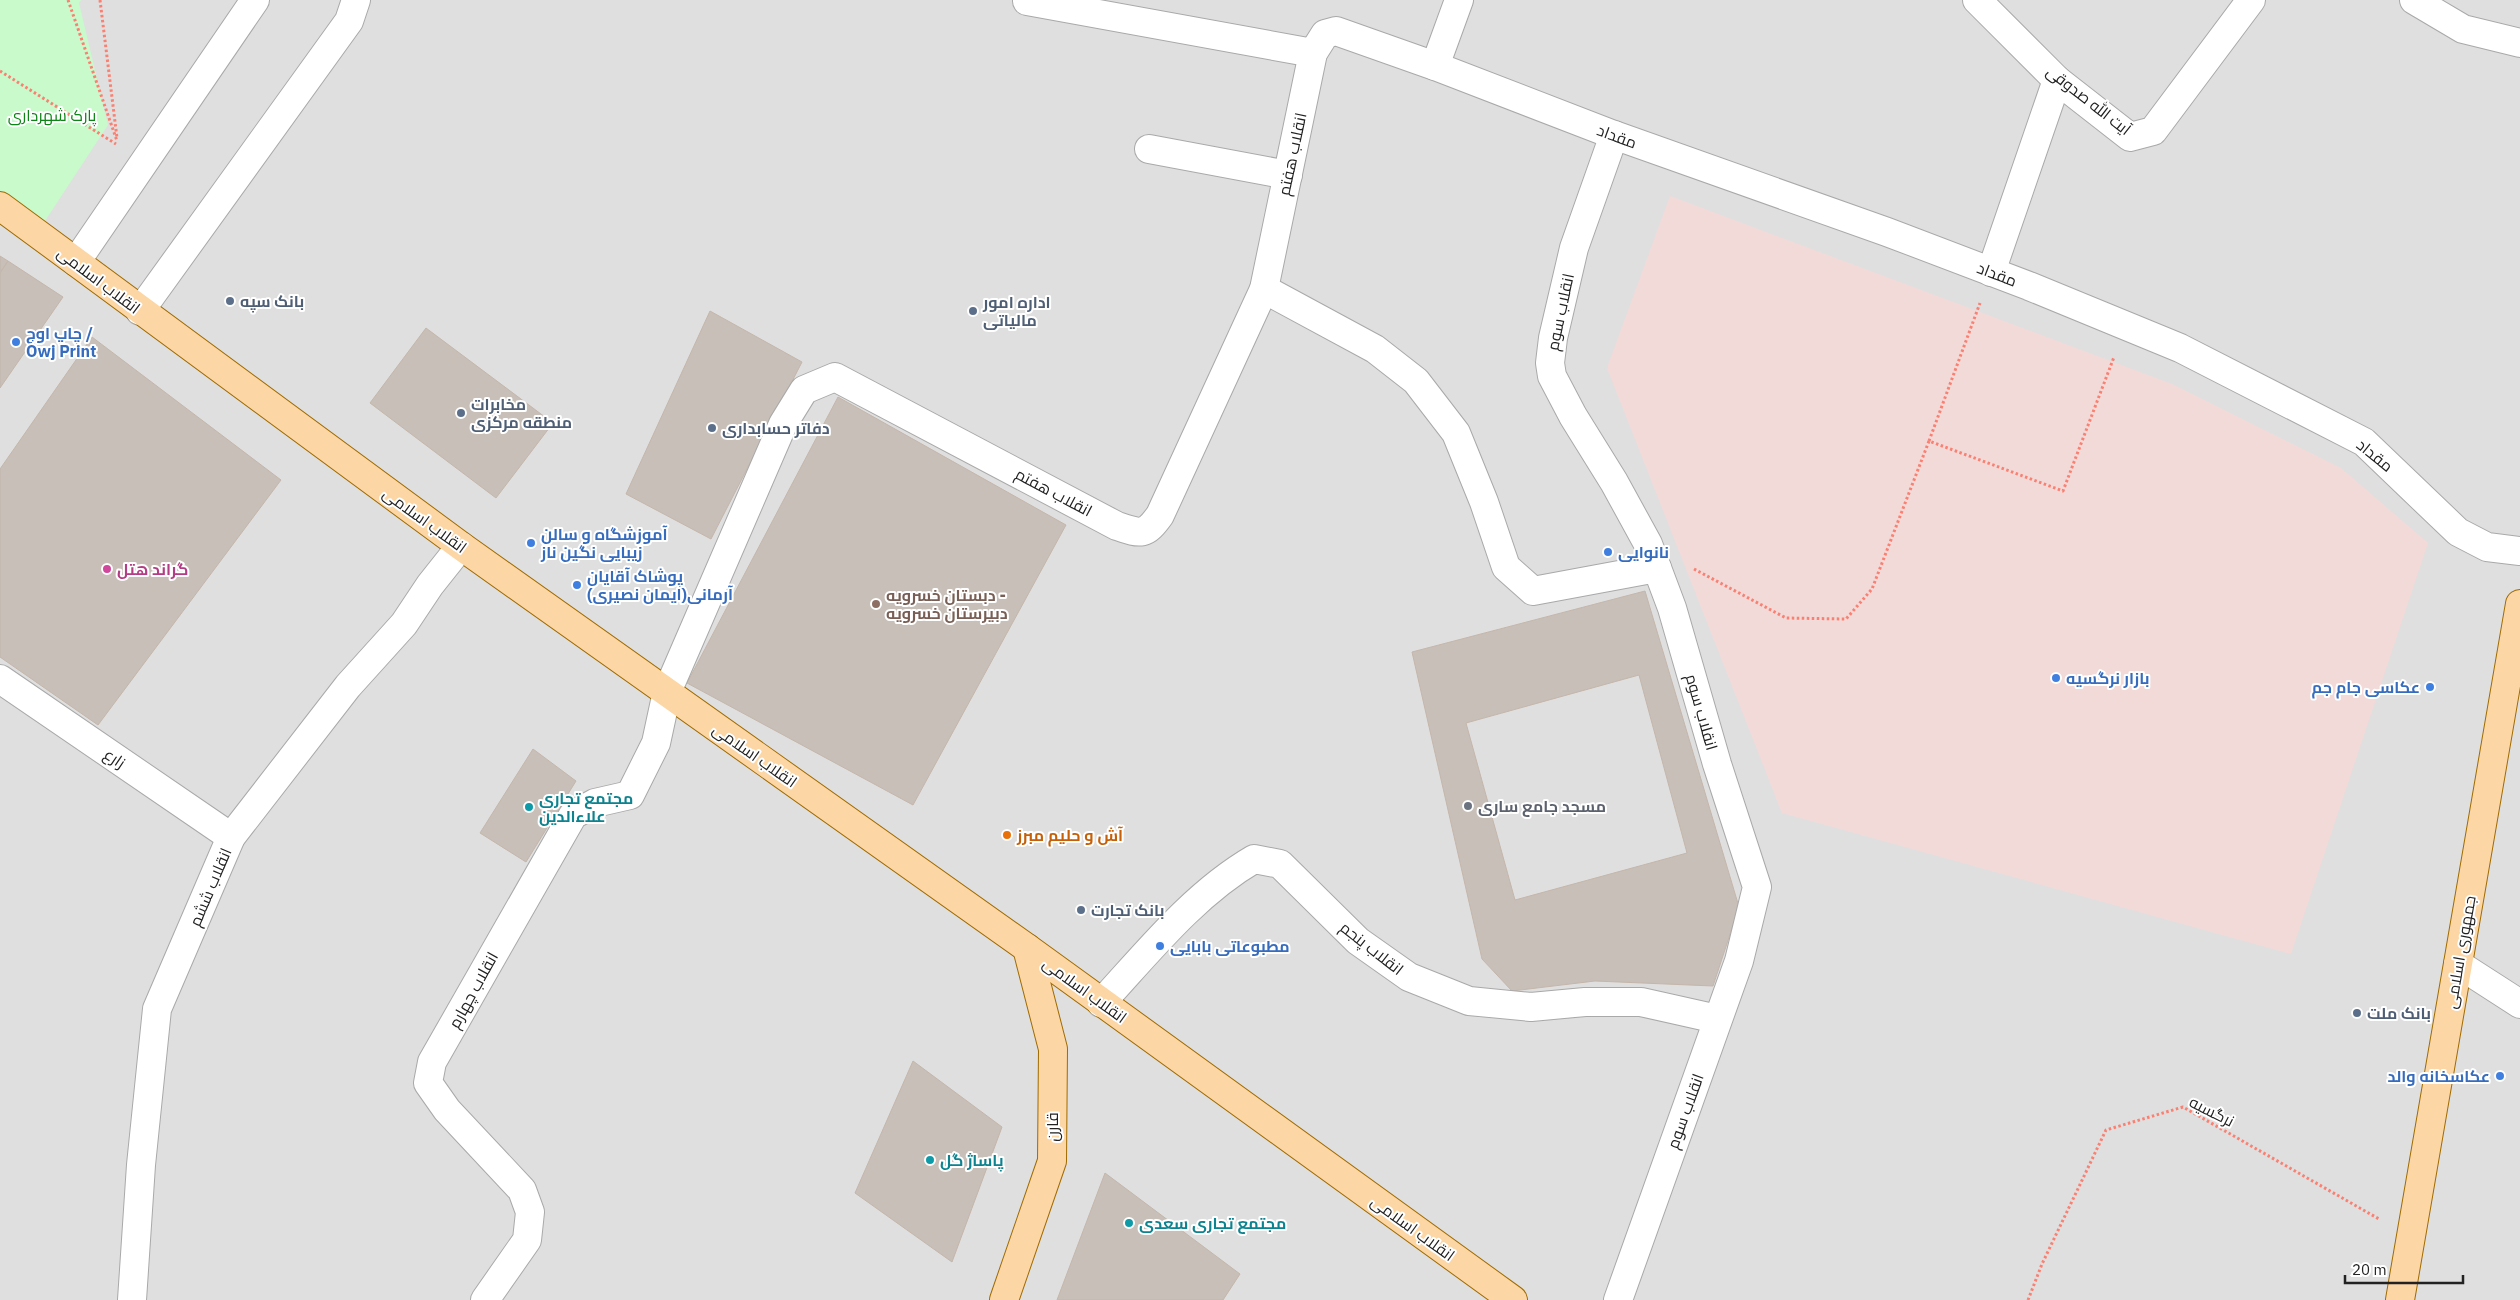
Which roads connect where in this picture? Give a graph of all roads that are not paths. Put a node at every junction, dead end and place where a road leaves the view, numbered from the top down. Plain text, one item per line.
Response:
1 (254, 0) edge
2 (356, 0) edge
3 (1459, 0) edge
4 (1977, 0) edge
5 (2251, 0) edge
6 (2414, 0) edge
7 (1027, 1) dead end
8 (2520, 43) edge
9 (1314, 53) junction
10 (1435, 66) junction
11 (2058, 80) junction
12 (1614, 135) junction
13 (1149, 149) dead end
14 (1288, 176) junction
15 (0, 206) edge
16 (76, 262) junction
17 (1991, 272) junction
18 (1264, 289) junction
19 (140, 311) junction
20 (461, 546) junction
21 (2520, 551) edge
22 (1652, 556) junction
23 (2520, 604) edge
24 (0, 680) edge
25 (667, 692) junction
26 (231, 837) junction
27 (1026, 948) junction
28 (2458, 964) junction
29 (1101, 1003) junction
30 (2520, 1004) edge
31 (1717, 1020) junction
32 (132, 1300) edge
33 (485, 1300) edge
34 (1004, 1300) edge
35 (1513, 1300) edge
36 (1618, 1300) edge
37 (2400, 1300) edge

1 - 16 street
2 - 19 street
3 - 10 street
4 - 11 street, آیت الله صدوقی
5 - 11 street, آیت الله صدوقی
6 - 8 street
7 - 9 street
9 - 10 street, مقداد
9 - 14 street, انقلاب هفتم
10 - 12 street, مقداد
11 - 17 street
12 - 17 street, مقداد
12 - 22 street, انقلاب سوم
13 - 14 street
14 - 18 street, انقلاب هفتم
15 - 16 main road, انقلاب اسلامی
16 - 19 main road, انقلاب اسلامی
17 - 21 street, مقداد
18 - 22 street
18 - 25 street, انقلاب هفتم
19 - 20 main road, انقلاب اسلامی
20 - 25 main road, انقلاب اسلامی
20 - 26 street, انقلاب ششم
22 - 31 street, انقلاب سوم
23 - 28 main road, جمهوری اسلامی
24 - 26 street, زارع
25 - 27 main road, انقلاب اسلامی
25 - 33 street, انقلاب چهارم
26 - 32 street, انقلاب ششم
27 - 29 main road, انقلاب اسلامی
27 - 34 main road, قارن
28 - 30 street
28 - 37 main road, جمهوری اسلامی
29 - 31 street, انقلاب پنجم
29 - 35 main road, انقلاب اسلامی
31 - 36 street, انقلاب سوم

